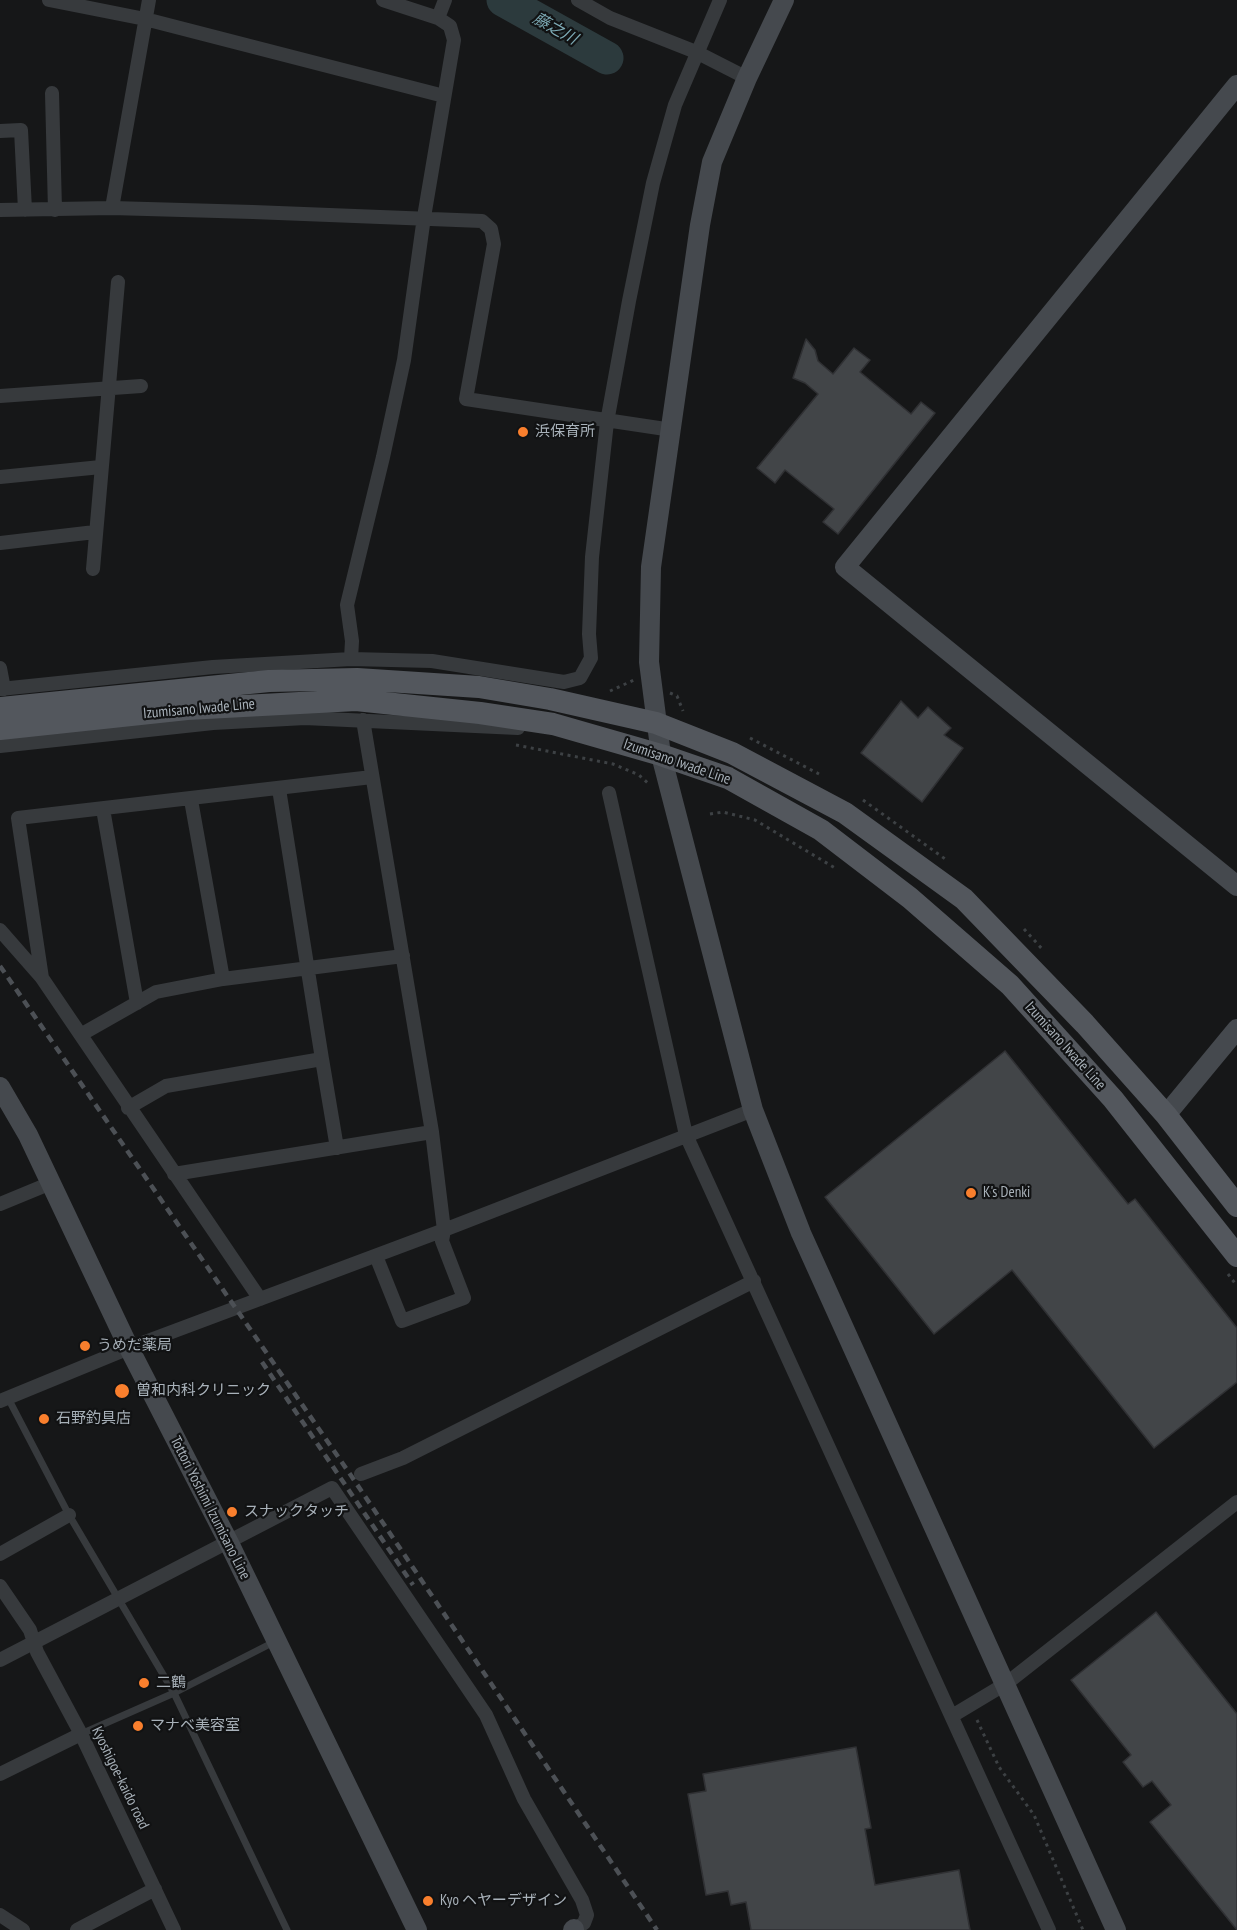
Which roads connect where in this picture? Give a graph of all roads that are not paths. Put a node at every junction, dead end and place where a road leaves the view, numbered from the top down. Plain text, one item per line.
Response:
1 (50, 0) edge
2 (149, 0) edge
3 (383, 0) edge
4 (578, 0) edge
5 (720, 0) edge
6 (784, 0) edge
7 (442, 9) edge
8 (146, 19) junction
9 (696, 52) junction
10 (747, 78) junction
11 (1237, 86) edge
12 (52, 93) dead end
13 (444, 96) junction
14 (0, 130) edge
15 (112, 208) junction
16 (0, 210) edge
17 (25, 210) junction
18 (55, 210) junction
19 (424, 217) junction
20 (118, 282) dead end
21 (141, 386) dead end
22 (109, 388) junction
23 (0, 396) edge
24 (607, 422) junction
25 (672, 430) junction
26 (101, 467) junction
27 (0, 477) edge
28 (95, 532) junction
29 (0, 543) edge
30 (93, 569) dead end
31 (351, 659) junction
32 (0, 668) edge
33 (1, 695) edge
34 (108, 706) junction
35 (363, 720) junction
36 (656, 723) junction
37 (0, 729) edge
38 (578, 730) junction
39 (0, 746) edge
40 (661, 755) junction
41 (372, 777) junction
42 (279, 789) junction
43 (609, 793) dead end
44 (191, 800) junction
45 (103, 809) junction
46 (1237, 886) edge
47 (0, 930) edge
48 (403, 956) junction
49 (308, 969) junction
50 (42, 978) junction
51 (223, 979) junction
52 (137, 1003) junction
53 (1237, 1029) edge
54 (82, 1034) junction
55 (322, 1059) junction
56 (0, 1087) edge
57 (128, 1108) junction
58 (753, 1110) junction
59 (1166, 1115) junction
60 (432, 1132) junction
61 (686, 1136) junction
62 (337, 1148) junction
63 (174, 1174) junction
64 (51, 1183) junction
65 (0, 1204) edge
66 (1237, 1206) edge
67 (444, 1230) junction
68 (376, 1256) junction
69 (1230, 1262) edge
70 (754, 1281) junction
71 (260, 1299) junction
72 (129, 1348) junction
73 (4, 1400) edge
74 (361, 1474) dead end
75 (1237, 1502) edge
76 (69, 1515) junction
77 (229, 1543) junction
78 (0, 1554) edge
79 (0, 1586) edge
80 (118, 1599) junction
81 (276, 1641) junction
82 (34, 1642) junction
83 (0, 1660) edge
84 (1007, 1683) junction
85 (174, 1693) junction
86 (952, 1716) junction
87 (81, 1734) junction
88 (0, 1774) edge
89 (155, 1889) junction
90 (0, 1915) edge
91 (23, 1930) edge
92 (77, 1930) edge
93 (174, 1930) edge
94 (287, 1930) edge
95 (417, 1930) edge
96 (574, 1930) edge
97 (1048, 1930) edge
98 (1116, 1930) edge

1 - 8 street
2 - 8 street
3 - 7 street
4 - 9 street
5 - 9 street
6 - 10 street
7 - 13 street
8 - 13 street
8 - 15 street
9 - 10 street
9 - 24 street
10 - 25 street
11 - 46 street
12 - 18 street
13 - 19 street
14 - 17 street
15 - 18 street
15 - 19 street
16 - 17 street
17 - 18 street
19 - 24 street
19 - 31 street
20 - 22 street
21 - 22 street
22 - 23 street
22 - 26 street
24 - 25 street
24 - 31 street
25 - 36 street
26 - 27 street
26 - 28 street
28 - 29 street
28 - 30 street
31 - 33 street
32 - 33 street
33 - 34 main road, Izumisano Iwade Line
34 - 36 main road, Izumisano Iwade Line
34 - 37 main road, Izumisano Iwade Line
34 - 38 main road, Izumisano Iwade Line
35 - 38 street
35 - 39 street
35 - 41 street
36 - 40 street
36 - 59 main road, Izumisano Iwade Line
38 - 40 main road, Izumisano Iwade Line
40 - 58 street
40 - 69 main road, Izumisano Iwade Line
41 - 42 street
41 - 48 street
42 - 44 street
42 - 49 street
43 - 61 street
44 - 45 street
44 - 51 street
45 - 50 street
45 - 52 street
47 - 50 street
48 - 49 street
48 - 60 street
49 - 51 street
49 - 55 street
50 - 54 street
51 - 52 street
52 - 54 street
53 - 59 street
54 - 57 street
55 - 57 street
55 - 62 street
56 - 64 street, Tottori Yoshimi Izumisano Line
57 - 63 street
58 - 61 street
58 - 84 street
59 - 66 main road, Izumisano Iwade Line
60 - 62 street
60 - 67 street
61 - 67 street
61 - 70 street
62 - 63 street
63 - 71 street
64 - 65 street
64 - 72 street, Tottori Yoshimi Izumisano Line
67 - 68 street
67 - 68 street
68 - 71 street
70 - 74 street
70 - 86 street
71 - 72 street
72 - 73 street
72 - 77 street, Tottori Yoshimi Izumisano Line
73 - 76 lane
75 - 84 street
76 - 78 street
76 - 80 lane
77 - 80 street
77 - 81 street, Tottori Yoshimi Izumisano Line
77 - 96 street
79 - 82 street, Kyoshigoe-kaido road
80 - 82 street
80 - 85 lane
81 - 85 lane
81 - 95 street, Tottori Yoshimi Izumisano Line
82 - 83 street
82 - 87 street, Kyoshigoe-kaido road
84 - 86 street
84 - 98 street
85 - 87 lane
85 - 94 lane
86 - 97 street
87 - 88 street
87 - 89 street, Kyoshigoe-kaido road
89 - 92 street
89 - 93 street, Kyoshigoe-kaido road
90 - 91 street

